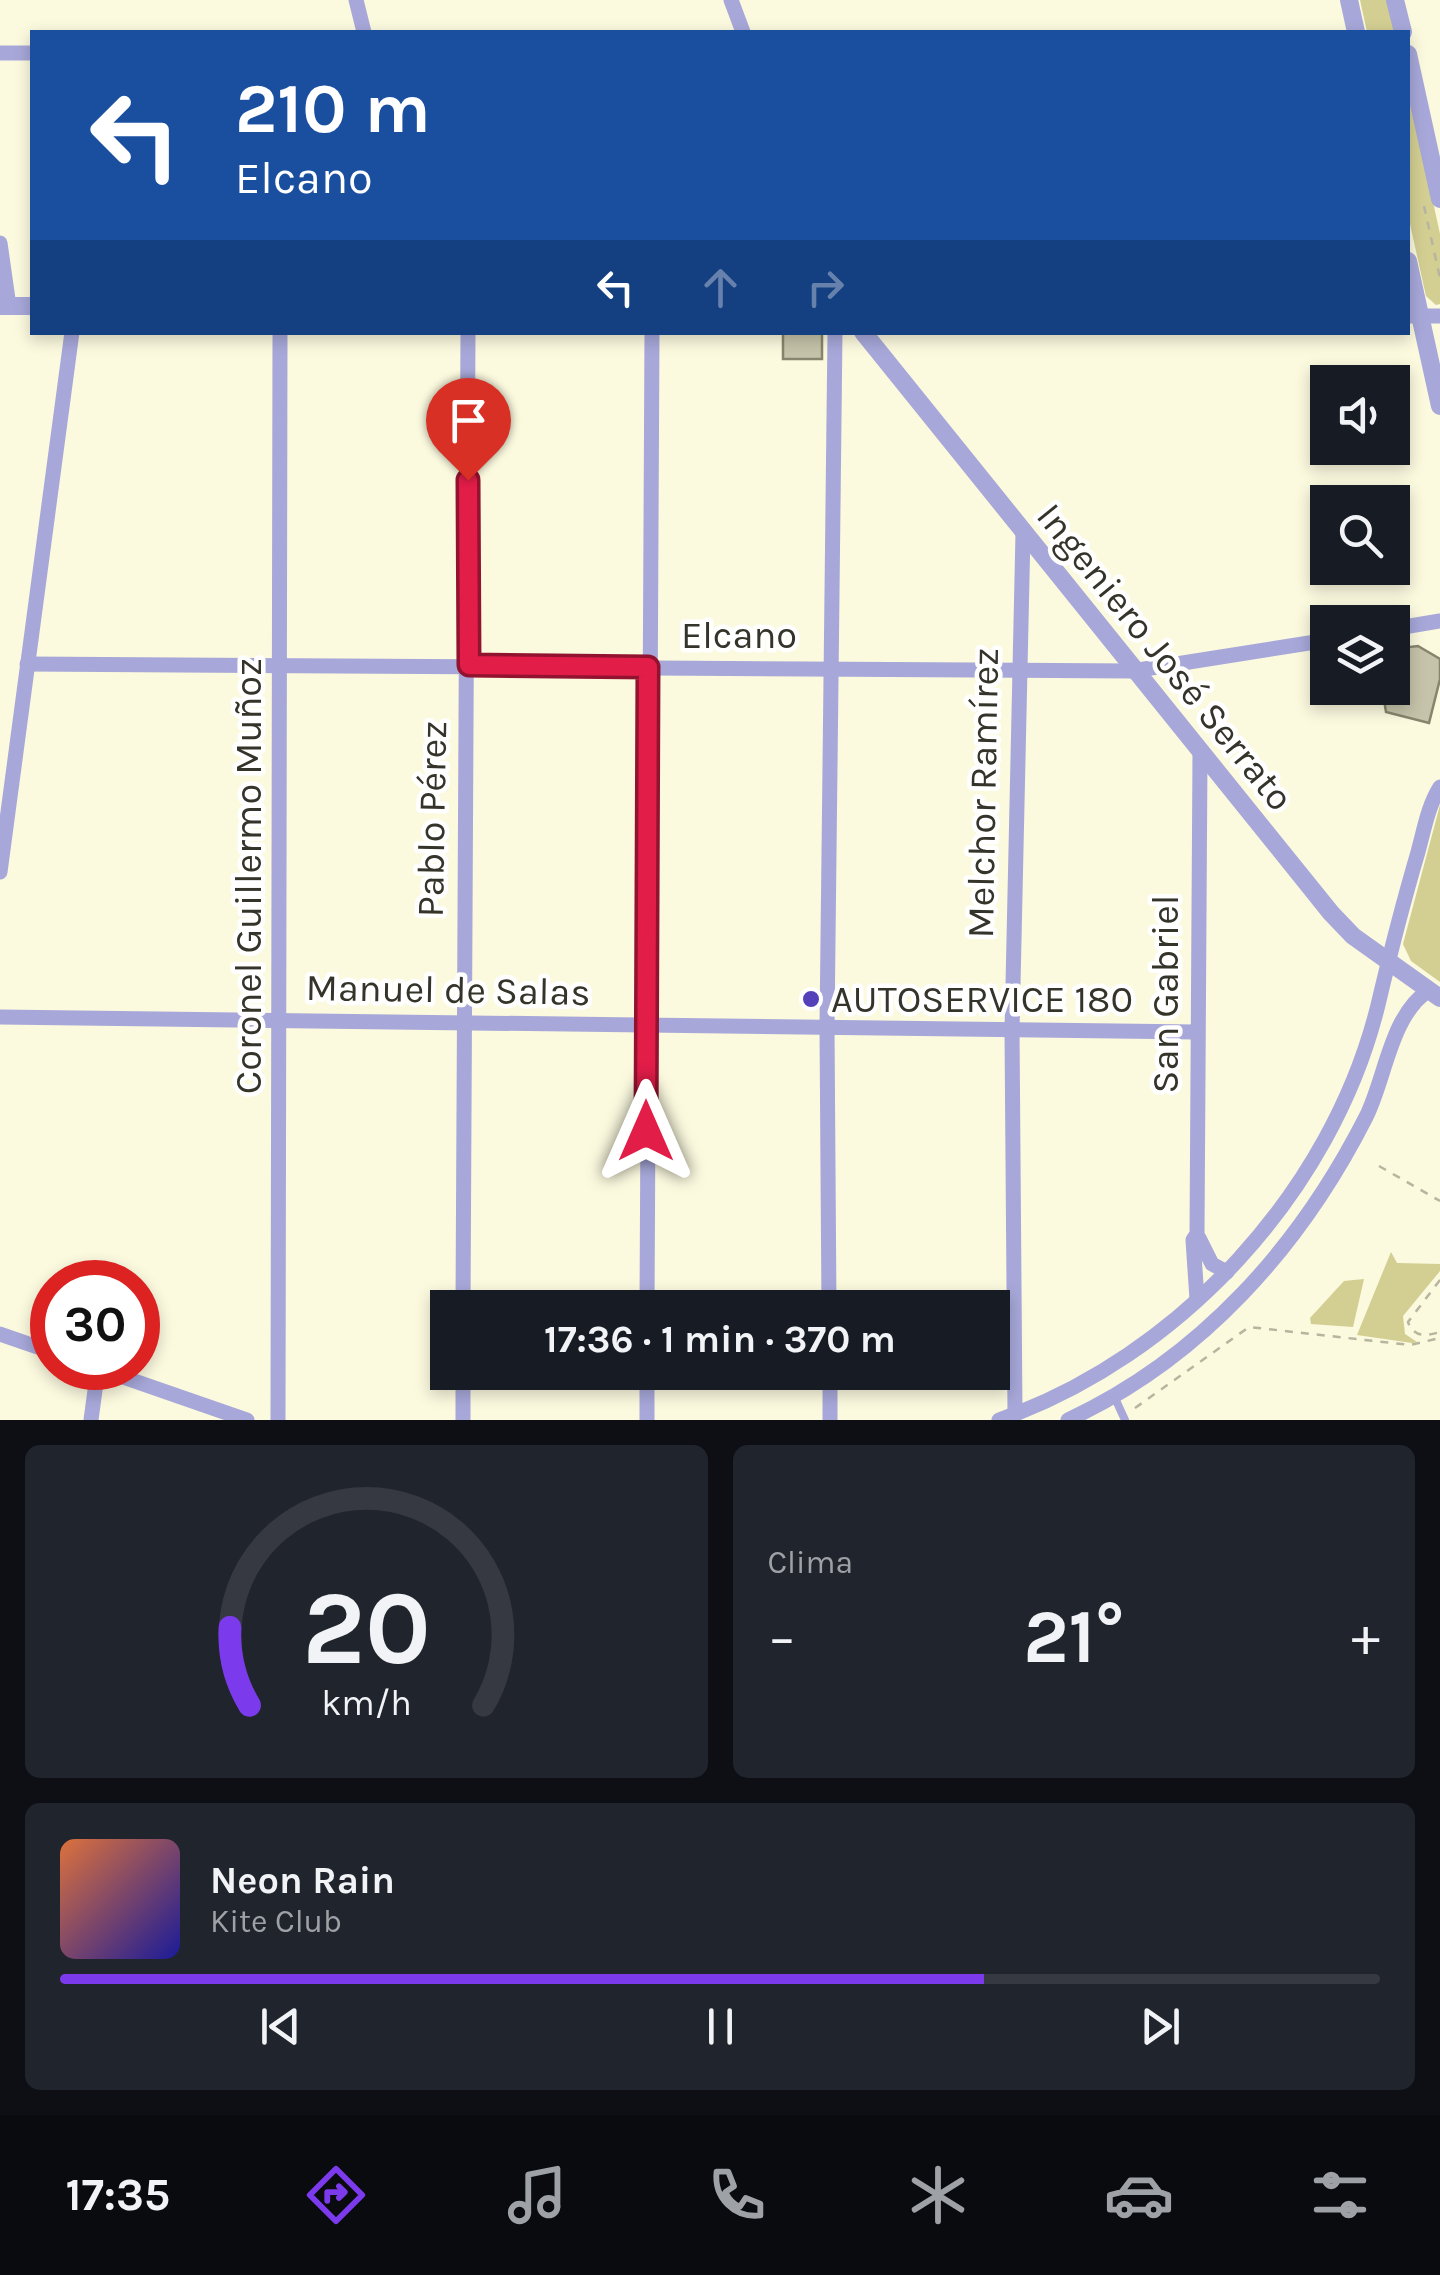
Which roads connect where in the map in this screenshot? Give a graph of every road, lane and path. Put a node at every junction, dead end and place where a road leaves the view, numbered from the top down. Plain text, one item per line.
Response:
1 (356, 0) edge
2 (730, 0) edge
3 (1349, 0) edge
4 (1395, 0) edge
5 (364, 30) edge
6 (742, 30) edge
7 (1356, 30) edge
8 (1402, 30) edge
9 (0, 53) edge
10 (30, 53) edge
11 (1410, 68) edge
12 (1432, 202) edge
13 (0, 243) edge
14 (1440, 278) edge
15 (1410, 279) edge
16 (4, 306) edge
17 (30, 306) edge
18 (1414, 316) edge
19 (1440, 316) edge
20 (72, 335) edge
21 (280, 335) edge
22 (468, 335) edge
23 (652, 335) edge
24 (835, 335) edge
25 (868, 335) edge
26 (1440, 406) edge
27 (1023, 533) junction
28 (1440, 622) edge
29 (1410, 626) edge
30 (1310, 643) edge
31 (26, 664) junction
32 (280, 664) junction
33 (469, 665) junction
34 (648, 667) junction
35 (830, 668) junction
36 (1017, 671) junction
37 (1132, 671) junction
38 (1200, 754) junction
39 (1440, 787) edge
40 (0, 872) edge
41 (1387, 960) junction
42 (1434, 994) edge
43 (0, 1017) edge
44 (280, 1020) junction
45 (461, 1023) junction
46 (646, 1025) junction
47 (827, 1027) junction
48 (1012, 1030) junction
49 (1196, 1032) junction
50 (1379, 1166) dead end
51 (1440, 1201) edge
52 (1197, 1234) junction
53 (1245, 1252) junction
54 (1226, 1272) junction
55 (1265, 1272) junction
56 (1440, 1280) edge
57 (462, 1290) edge
58 (647, 1290) edge
59 (829, 1290) edge
60 (1197, 1298) junction
61 (1440, 1332) edge
62 (0, 1334) edge
63 (1440, 1338) edge
64 (30, 1344) edge
65 (1098, 1373) junction
66 (95, 1390) edge
67 (160, 1390) edge
68 (463, 1390) edge
69 (647, 1390) edge
70 (830, 1390) edge
71 (1114, 1396) junction
72 (1007, 1417) edge
73 (1124, 1418) edge
74 (91, 1420) edge
75 (247, 1420) edge
76 (278, 1420) edge
77 (463, 1420) edge
78 (647, 1420) edge
79 (830, 1420) edge
80 (1068, 1420) edge

1 - 5 street
2 - 6 street
3 - 7 street
4 - 8 street
9 - 10 street
11 - 12 street
12 - 14 path
13 - 16 street
15 - 18 street
16 - 17 street
18 - 19 street
18 - 26 street
20 - 31 street
21 - 32 street, Coronel Guillermo Muñoz
22 - 33 street, Pablo Pérez
23 - 34 street
24 - 35 street
25 - 27 street, Ingeniero José Serrato
27 - 36 street, Melchor Ramírez
27 - 37 street, Ingeniero José Serrato
28 - 29 street
30 - 37 street, Elcano
31 - 32 street, Elcano
31 - 40 street
32 - 33 street, Elcano
32 - 44 street, Coronel Guillermo Muñoz
33 - 34 street, Elcano
33 - 45 street, Pablo Pérez
34 - 35 street, Elcano
34 - 46 street
35 - 36 street, Elcano
35 - 47 street
36 - 37 street, Elcano
36 - 48 street, Melchor Ramírez
37 - 38 street, Ingeniero José Serrato
38 - 41 street, Ingeniero José Serrato
38 - 49 street, San Gabriel
39 - 41 street
41 - 42 street, Ingeniero José Serrato
41 - 53 street
42 - 55 street
43 - 44 street, Manuel de Salas
44 - 45 street, Manuel de Salas
44 - 76 street, Coronel Guillermo Muñoz
45 - 46 street, Manuel de Salas
45 - 57 street, Pablo Pérez
46 - 47 street, Manuel de Salas
46 - 58 street
47 - 48 street, Manuel de Salas
47 - 59 street
48 - 49 street, Manuel de Salas
48 - 72 street, Melchor Ramírez
49 - 52 street, San Gabriel
50 - 51 path
52 - 54 street
52 - 60 street, San Gabriel
53 - 54 street
53 - 55 street
54 - 60 street
55 - 71 street
56 - 61 path
60 - 65 street
62 - 64 street
63 - 73 path
65 - 71 street
65 - 72 street
66 - 74 street
67 - 75 street
68 - 77 street
69 - 78 street
70 - 79 street
71 - 73 lane
71 - 80 street

